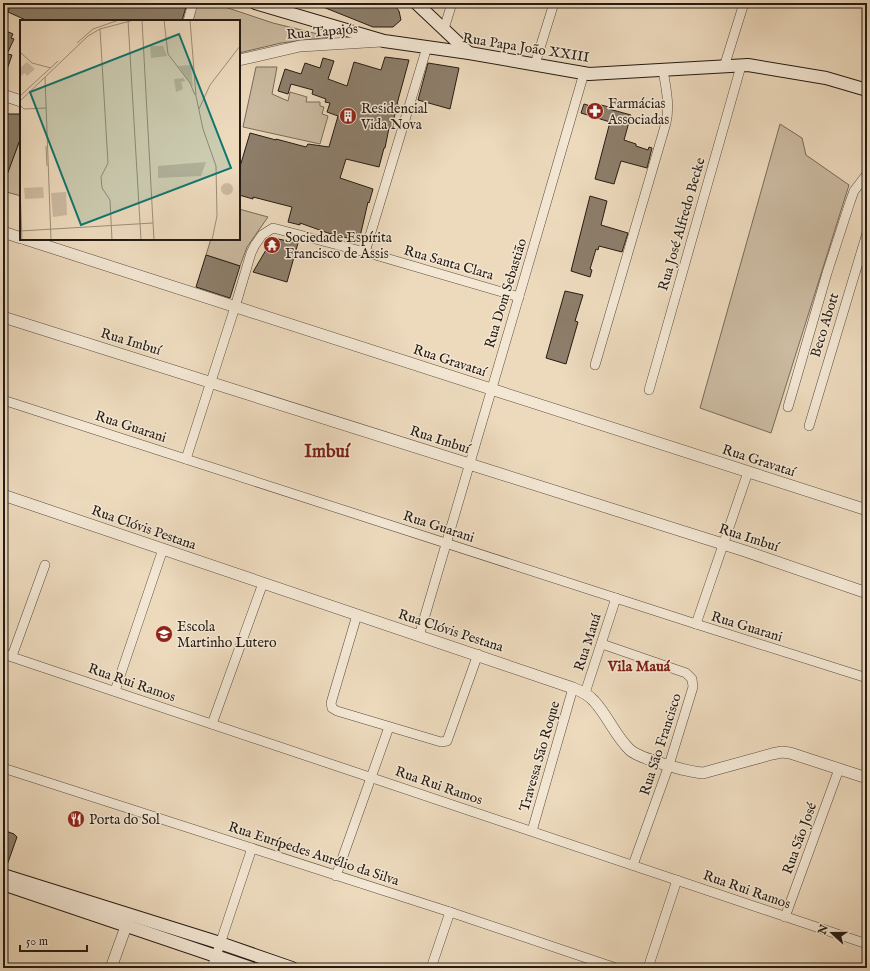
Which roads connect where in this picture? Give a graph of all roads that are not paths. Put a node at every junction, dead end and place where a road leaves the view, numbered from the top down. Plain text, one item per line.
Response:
1 (193, 3) edge
2 (255, 3) edge
3 (416, 3) edge
4 (452, 3) edge
5 (554, 3) edge
6 (744, 3) edge
7 (188, 20) edge
8 (444, 29) junction
9 (384, 41) junction
10 (427, 47) junction
11 (469, 53) junction
12 (240, 60) edge
13 (535, 64) junction
14 (741, 66) junction
15 (724, 67) junction
16 (663, 70) junction
17 (584, 72) junction
18 (867, 90) edge
19 (3, 95) edge
20 (20, 101) edge
21 (867, 174) edge
22 (3, 232) edge
23 (867, 233) edge
24 (20, 238) edge
25 (28, 240) edge
26 (365, 252) junction
27 (519, 297) junction
28 (235, 307) junction
29 (3, 317) edge
30 (595, 364) dead end
31 (210, 382) junction
32 (491, 389) junction
33 (649, 390) dead end
34 (3, 400) edge
35 (788, 407) dead end
36 (809, 426) dead end
37 (186, 459) junction
38 (469, 464) junction
39 (748, 472) junction
40 (3, 495) edge
41 (867, 510) edge
42 (446, 543) junction
43 (723, 544) junction
44 (163, 549) junction
45 (45, 565) dead end
46 (263, 583) junction
47 (867, 593) edge
48 (616, 598) junction
49 (357, 615) junction
50 (696, 624) junction
51 (418, 636) junction
52 (602, 644) junction
53 (478, 654) junction
54 (7, 655) edge
55 (867, 678) edge
56 (574, 688) junction
57 (115, 691) junction
58 (585, 693) junction
59 (212, 724) junction
60 (389, 727) junction
61 (669, 765) junction
62 (3, 768) edge
63 (839, 769) junction
64 (371, 777) junction
65 (867, 778) edge
66 (532, 831) junction
67 (252, 848) junction
68 (633, 865) junction
69 (3, 875) edge
70 (336, 876) junction
71 (677, 880) junction
72 (3, 884) edge
73 (450, 912) junction
74 (785, 917) junction
75 (128, 920) junction
76 (220, 944) junction
77 (867, 944) edge
78 (216, 956) junction
79 (111, 968) edge
80 (212, 968) edge
81 (251, 968) edge
82 (292, 968) edge
83 (431, 968) edge
84 (616, 968) edge
85 (648, 968) edge

1 - 7 street
2 - 9 main road, Rua Papa João XXIII
3 - 8 main road
4 - 8 street
5 - 13 street
6 - 15 street
8 - 11 main road
9 - 10 main road, Rua Papa João XXIII
9 - 12 street, Rua Tapajós
10 - 11 main road, Rua Papa João XXIII
10 - 26 street
11 - 13 main road, Rua Papa João XXIII
13 - 17 main road, Rua Papa João XXIII
14 - 15 main road, Rua Papa João XXIII
14 - 18 main road, Rua Papa João XXIII
14 - 33 street, Rua José Alfredo Becke
15 - 16 main road, Rua Papa João XXIII
16 - 17 main road, Rua Papa João XXIII
16 - 30 street
17 - 27 street, Rua Dom Sebastião
19 - 20 street
21 - 35 street
22 - 24 street
23 - 36 street, Beco Abott
25 - 28 street, Rua Gravataí
26 - 27 street, Rua Santa Clara
26 - 28 street, Rua Santa Clara
27 - 32 street, Rua Dom Sebastião
28 - 31 street
28 - 32 street, Rua Gravataí
29 - 31 street, Rua Imbuí
31 - 37 street
31 - 38 street, Rua Imbuí
32 - 38 street, Rua Dom Sebastião
32 - 39 street, Rua Gravataí
34 - 37 street, Rua Guarani
37 - 42 street, Rua Guarani
38 - 42 street, Rua Dom Sebastião
38 - 43 street, Rua Imbuí
39 - 41 street, Rua Gravataí
39 - 43 street
40 - 44 street, Rua Clóvis Pestana
42 - 48 street, Rua Guarani
42 - 51 street, Rua Dom Sebastião
43 - 47 street, Rua Imbuí
43 - 50 street
44 - 46 street, Rua Clóvis Pestana
44 - 57 street
45 - 54 street
46 - 49 street, Rua Clóvis Pestana
46 - 59 street
48 - 50 street, Rua Guarani
48 - 52 street, Rua Mauá
49 - 51 street, Rua Clóvis Pestana
49 - 60 street
50 - 55 street, Rua Guarani
51 - 53 street, Rua Clóvis Pestana
52 - 58 street, Rua Mauá
52 - 61 street, Rua São Francisco
53 - 56 street, Rua Clóvis Pestana
53 - 60 street
54 - 57 street, Rua Rui Ramos
56 - 58 street, Rua Clóvis Pestana
56 - 66 street, Travessa São Roque
57 - 59 street, Rua Rui Ramos
58 - 61 street, Rua Clóvis Pestana
59 - 64 street, Rua Rui Ramos
60 - 64 street
61 - 63 street, Rua Clóvis Pestana
61 - 68 street, Rua São Francisco
62 - 67 street, Rua Eurípedes Aurélio da Silva
63 - 65 street, Rua Clóvis Pestana
63 - 74 street, Rua São José
64 - 66 street, Rua Rui Ramos
64 - 70 street
66 - 68 street, Rua Rui Ramos
67 - 70 street, Rua Eurípedes Aurélio da Silva
67 - 76 street
68 - 71 street, Rua Rui Ramos
69 - 75 main road
70 - 73 street, Rua Eurípedes Aurélio da Silva
71 - 74 street, Rua Rui Ramos
71 - 85 street
72 - 75 main road
73 - 83 street
73 - 84 street, Rua Eurípedes Aurélio da Silva
74 - 77 street, Rua Rui Ramos
75 - 76 main road
75 - 78 main road
75 - 79 street
76 - 78 street
76 - 82 main road
78 - 80 street
78 - 81 main road

